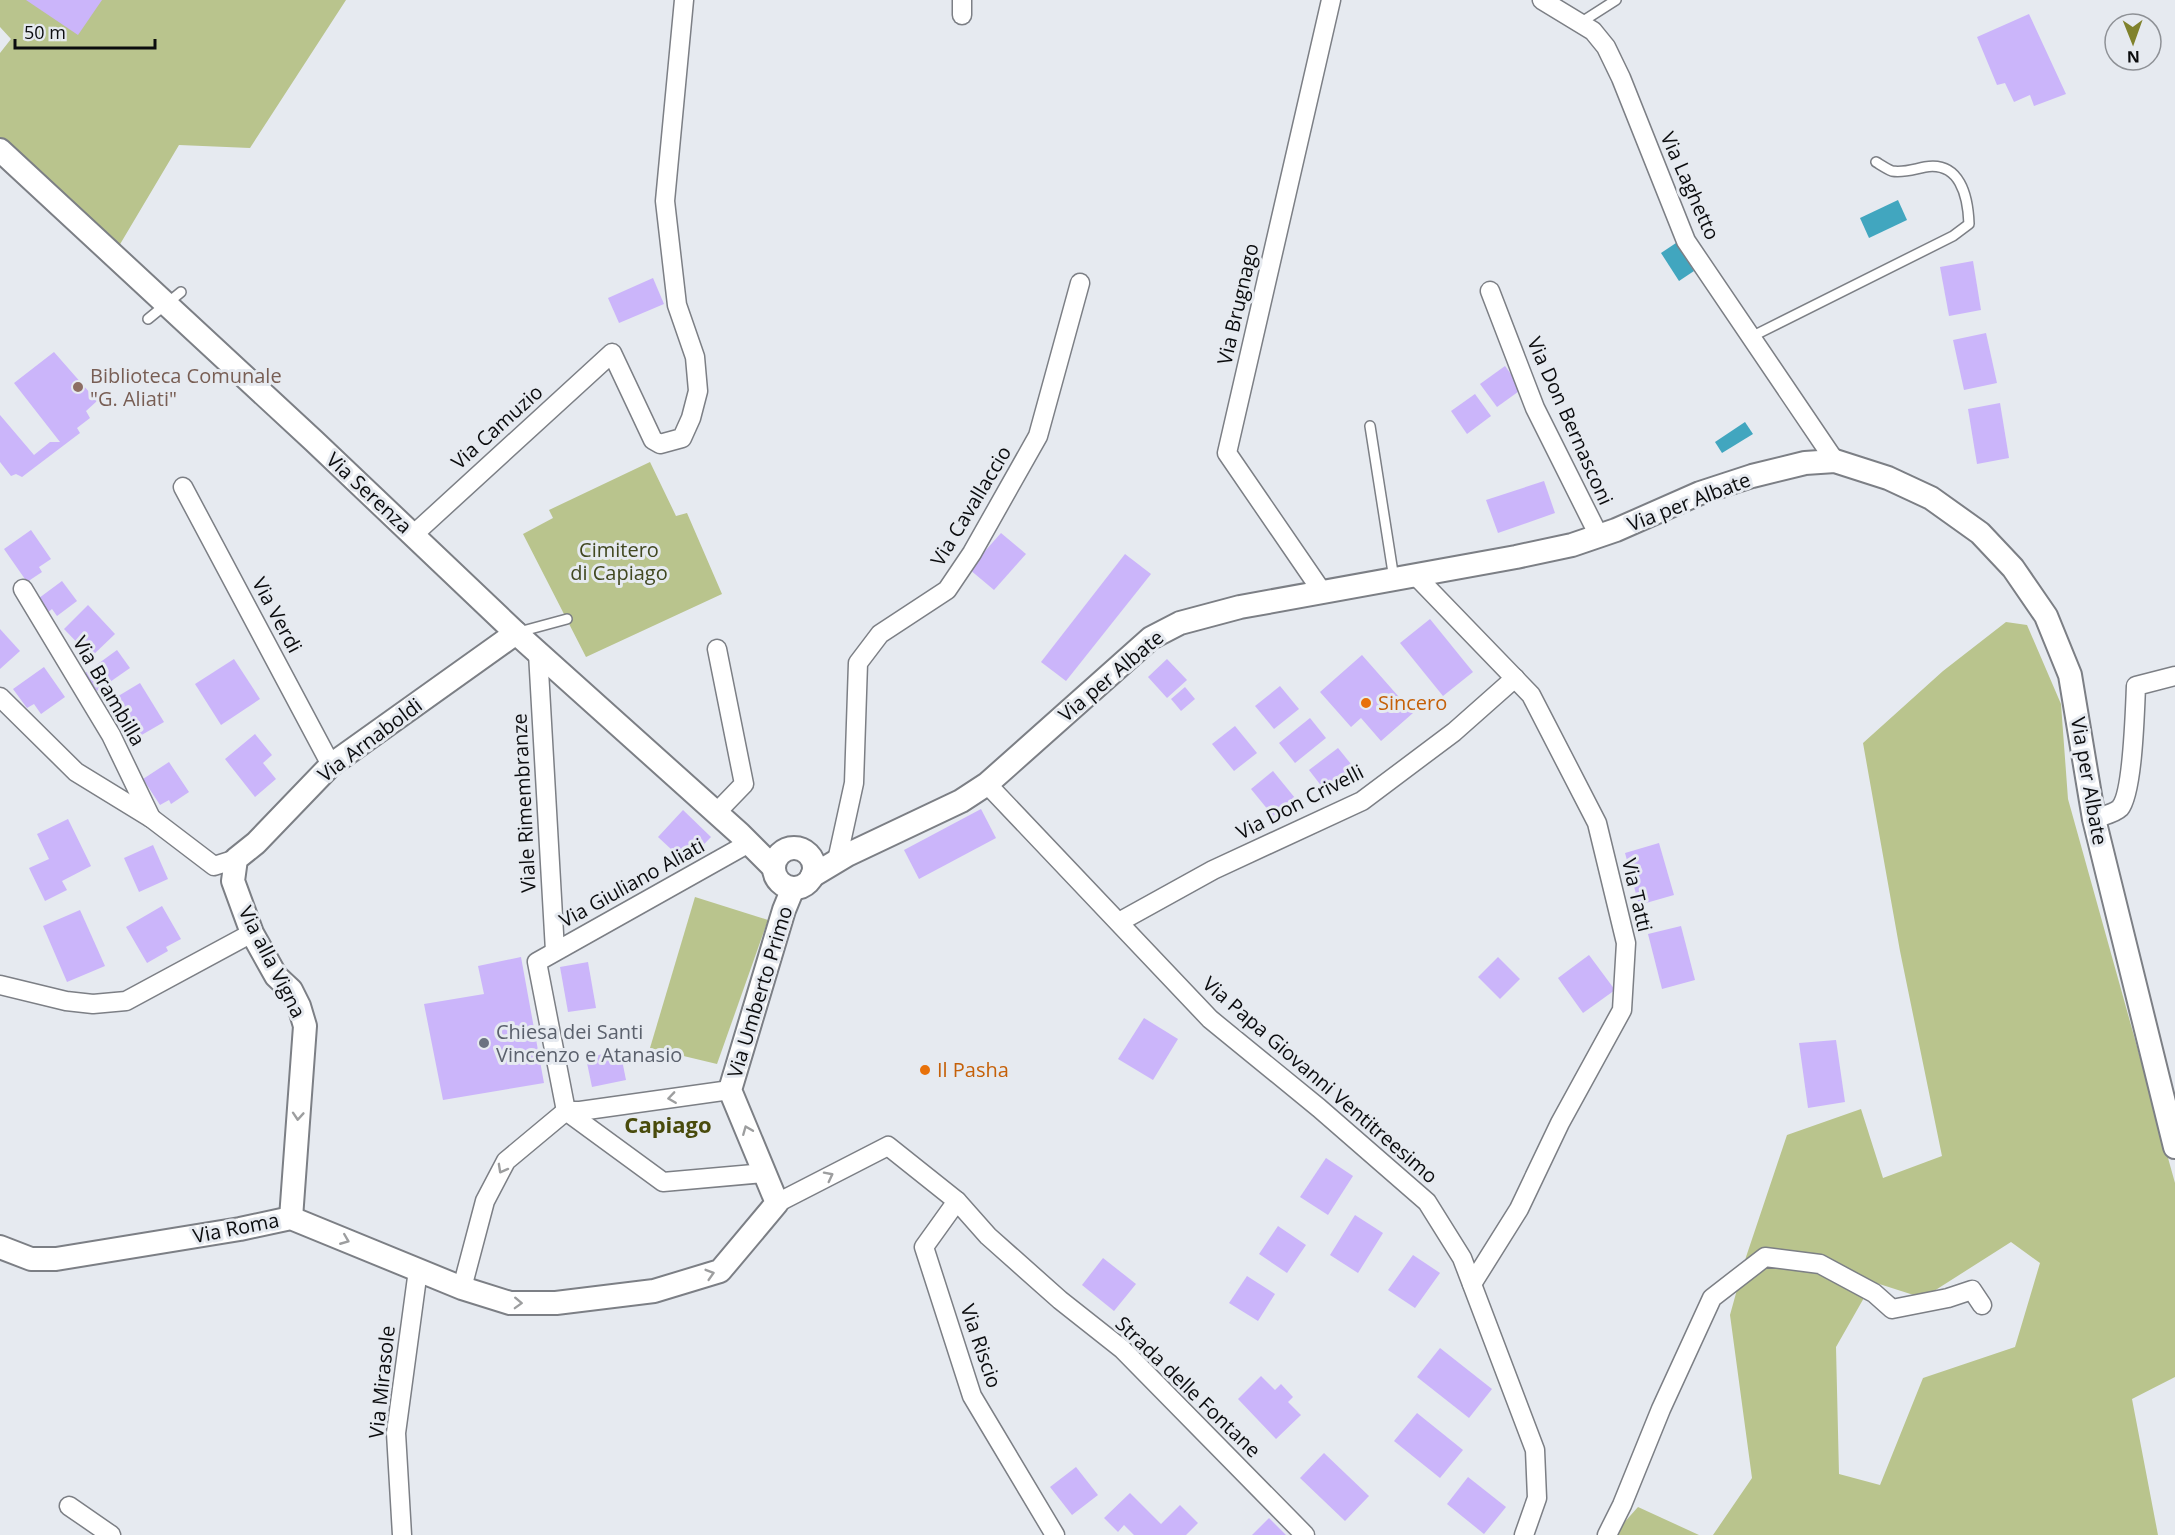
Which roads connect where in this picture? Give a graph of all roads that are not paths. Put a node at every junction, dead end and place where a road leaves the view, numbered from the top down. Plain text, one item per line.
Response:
1 (684, 0) edge
2 (1331, 0) edge
3 (1542, 0) edge
4 (1616, 0) edge
5 (1579, 23) junction
6 (0, 150) edge
7 (1876, 162) dead end
8 (1080, 284) dead end
9 (1490, 291) dead end
10 (174, 298) junction
11 (148, 319) dead end
12 (1751, 337) junction
13 (1370, 426) dead end
14 (1835, 461) junction
15 (183, 487) dead end
16 (413, 535) junction
17 (1599, 536) junction
18 (1405, 578) junction
19 (23, 589) dead end
20 (1323, 592) junction
21 (567, 619) dead end
22 (516, 633) junction
23 (717, 650) dead end
24 (538, 653) junction
25 (2175, 676) edge
26 (1515, 678) junction
27 (0, 697) edge
28 (331, 765) junction
29 (987, 783) junction
30 (716, 813) junction
31 (151, 818) junction
32 (2094, 819) junction
33 (745, 838) junction
34 (842, 856) junction
35 (778, 859) junction
36 (236, 860) junction
37 (811, 866) junction
38 (793, 888) junction
39 (1119, 922) junction
40 (252, 933) junction
41 (555, 951) junction
42 (0, 985) edge
43 (730, 1090) junction
44 (566, 1111) junction
45 (2175, 1147) edge
46 (765, 1173) junction
47 (957, 1201) junction
48 (777, 1203) junction
49 (291, 1218) junction
50 (0, 1247) edge
51 (418, 1270) junction
52 (1472, 1284) junction
53 (462, 1288) junction
54 (1982, 1305) dead end
55 (69, 1506) dead end
56 (111, 1535) edge
57 (402, 1535) edge
58 (1055, 1535) edge
59 (1305, 1535) edge
60 (1524, 1535) edge
61 (1607, 1535) edge

1 - 16 street, Via Camuzio
2 - 20 street, Via Brugnago
3 - 5 street, Via Laghetto
4 - 5 lane
5 - 12 street, Via Laghetto
6 - 10 street, Via Serenza
7 - 12 lane
8 - 34 street, Via Cavallaccio
9 - 17 street, Via Don Bernasconi
10 - 11 lane
10 - 16 street, Via Serenza
12 - 14 street, Via Laghetto
13 - 18 lane
14 - 17 street, Via per Albate
14 - 32 street, Via per Albate
15 - 28 street, Via Verdi
16 - 22 street, Via Serenza
17 - 18 street, Via per Albate
18 - 20 street, Via per Albate
18 - 26 street, Via Tatti
19 - 31 street, Via Brambilla
20 - 29 street, Via per Albate
21 - 22 lane
22 - 24 street, Via Serenza
22 - 28 street, Via Arnaboldi
23 - 30 street
24 - 30 street, Via Serenza
24 - 41 street, Viale Rimembranze
25 - 32 street
26 - 39 street, Via Don Crivelli
26 - 52 street, Via Tatti
27 - 31 street
28 - 36 street, Via Arnaboldi
29 - 34 street, Via per Albate
29 - 39 street, Via Papa Giovanni Ventitreesimo
30 - 33 street, Via Serenza
31 - 36 street
32 - 45 street, Via per Albate
33 - 35 street, Via Serenza
33 - 41 street, Via Giuliano Aliati
34 - 37 street, Via per Albate
35 - 37 street
35 - 38 street
36 - 40 street, Via alla Vigna
37 - 38 street
38 - 43 street, Via Umberto Primo
39 - 52 street, Via Papa Giovanni Ventitreesimo
40 - 42 street
40 -> 49 street, Via alla Vigna
41 - 44 street, Via Giuliano Aliati
43 -> 44 street
46 -> 43 street, Via Umberto Primo
44 - 46 street
44 -> 53 street
46 - 48 street, Via Umberto Primo
48 -> 47 street, Strada delle Fontane
47 - 58 street, Via Riscio
47 - 59 street, Strada delle Fontane
53 -> 48 street
49 - 50 street, Via Roma
49 -> 51 street, Via Roma
51 - 53 street, Via Roma
51 - 57 street, Via Mirasole
52 - 60 street, Via Papa Giovanni Ventitreesimo
54 - 61 street
55 - 56 street

